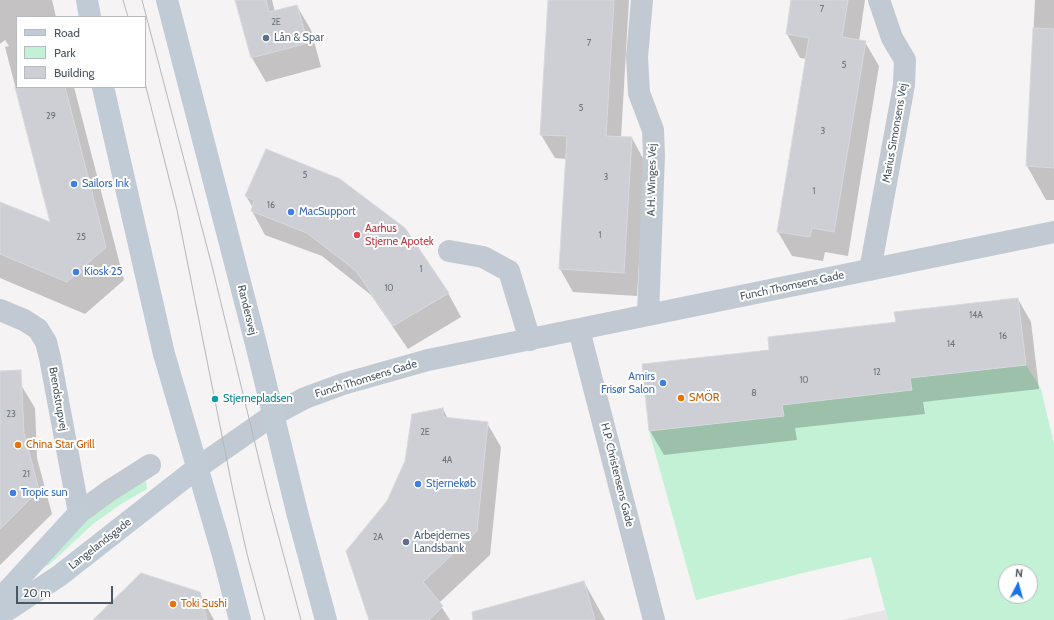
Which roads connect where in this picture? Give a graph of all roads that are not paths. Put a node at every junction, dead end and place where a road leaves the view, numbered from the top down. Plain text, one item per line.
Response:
1 (87, 0) edge
2 (167, 0) edge
3 (642, 0) edge
4 (880, 0) edge
5 (90, 16) edge
6 (104, 88) edge
7 (1054, 232) edge
8 (449, 251) dead end
9 (870, 270) junction
10 (0, 310) edge
11 (648, 315) junction
12 (579, 330) junction
13 (530, 340) junction
14 (273, 415) junction
15 (150, 465) dead end
16 (197, 468) junction
17 (78, 513) junction
18 (0, 598) edge
19 (0, 615) edge
20 (240, 620) edge
21 (326, 620) edge
22 (654, 620) edge

1 - 5 street
2 - 14 street, Randersvej
3 - 11 street, A.H. Winges Vej
4 - 9 street, Marius Simonsens Vej
6 - 16 street
7 - 9 street, Funch Thomsens Gade
8 - 13 street
9 - 11 street, Funch Thomsens Gade
10 - 17 street, Brendstrupvej
11 - 12 street, Funch Thomsens Gade
12 - 13 street, Funch Thomsens Gade
12 - 22 street, H.P. Christensens Gade
13 - 14 street, Funch Thomsens Gade
14 - 16 street, Funch Thomsens Gade
14 - 21 street, Randersvej
15 - 17 street
16 - 19 street, Langelandsgade
16 - 20 street
17 - 18 street

